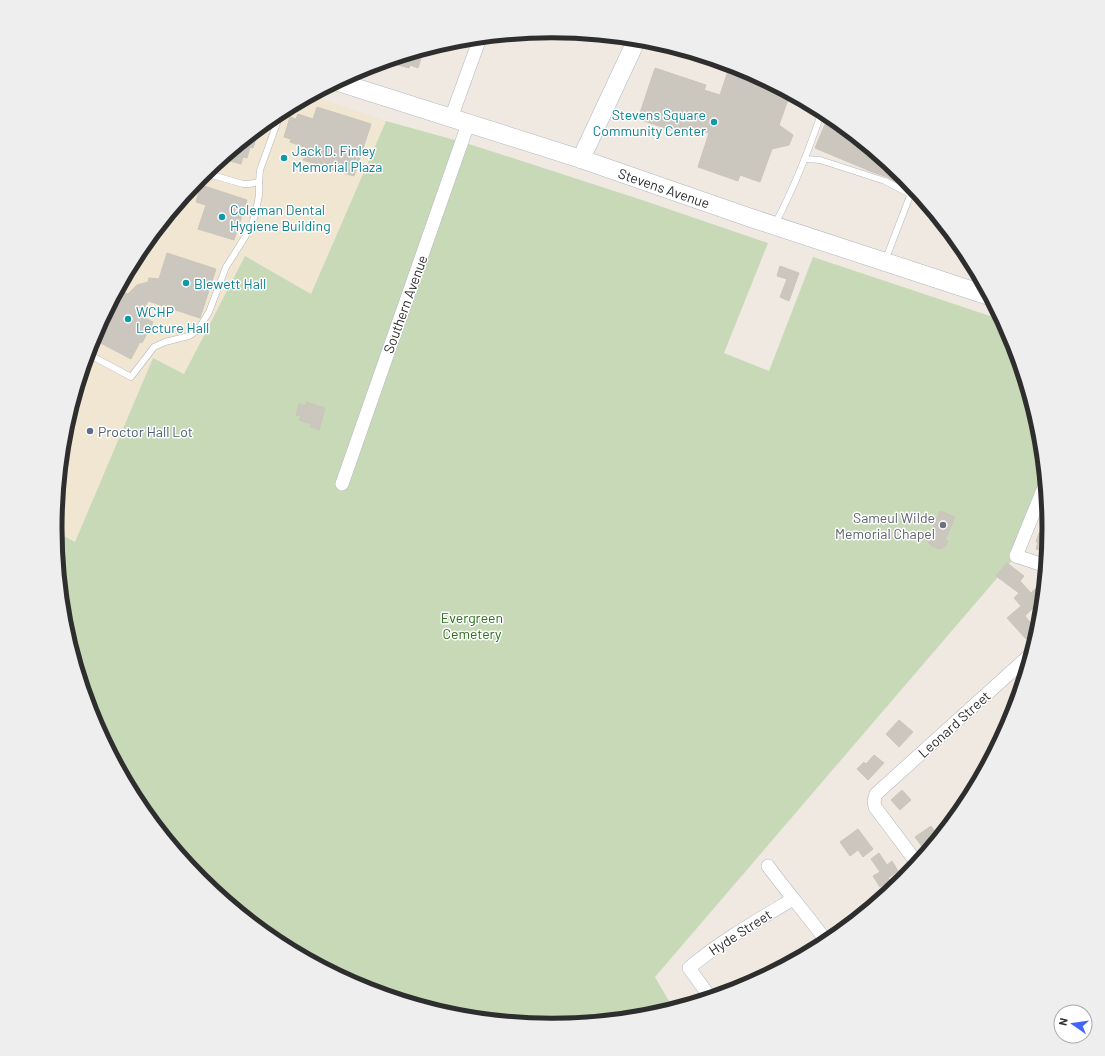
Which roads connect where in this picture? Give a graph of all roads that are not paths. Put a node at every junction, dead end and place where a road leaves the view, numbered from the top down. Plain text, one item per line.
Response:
1 (478, 44) edge
2 (634, 45) edge
3 (346, 84) edge
4 (451, 118) junction
5 (820, 118) edge
6 (277, 123) edge
7 (468, 124) junction
8 (805, 158) junction
9 (581, 159) junction
10 (213, 175) edge
11 (258, 182) junction
12 (910, 194) joint
13 (775, 225) junction
14 (885, 262) junction
15 (983, 294) edge
16 (94, 357) edge
17 (342, 484) dead end
18 (1041, 495) edge
19 (1041, 564) edge
20 (1024, 660) edge
21 (914, 859) edge
22 (768, 866) dead end
23 (793, 899) junction
24 (823, 936) edge
25 (707, 993) edge

1 - 4 street
2 - 9 main road
3 - 4 main road, Stevens Avenue
4 - 7 main road, Stevens Avenue
5 - 8 lane
6 - 11 lane
7 - 9 main road, Stevens Avenue
7 - 17 street, Southern Avenue
8 - 12 lane
8 - 13 lane
9 - 13 main road, Stevens Avenue
10 - 11 lane
11 - 16 lane
12 - 14 lane
13 - 14 main road, Stevens Avenue
14 - 15 main road, Stevens Avenue
18 - 19 street
20 - 21 street, Leonard Street
22 - 23 street
23 - 24 street
23 - 25 street, Hyde Street

